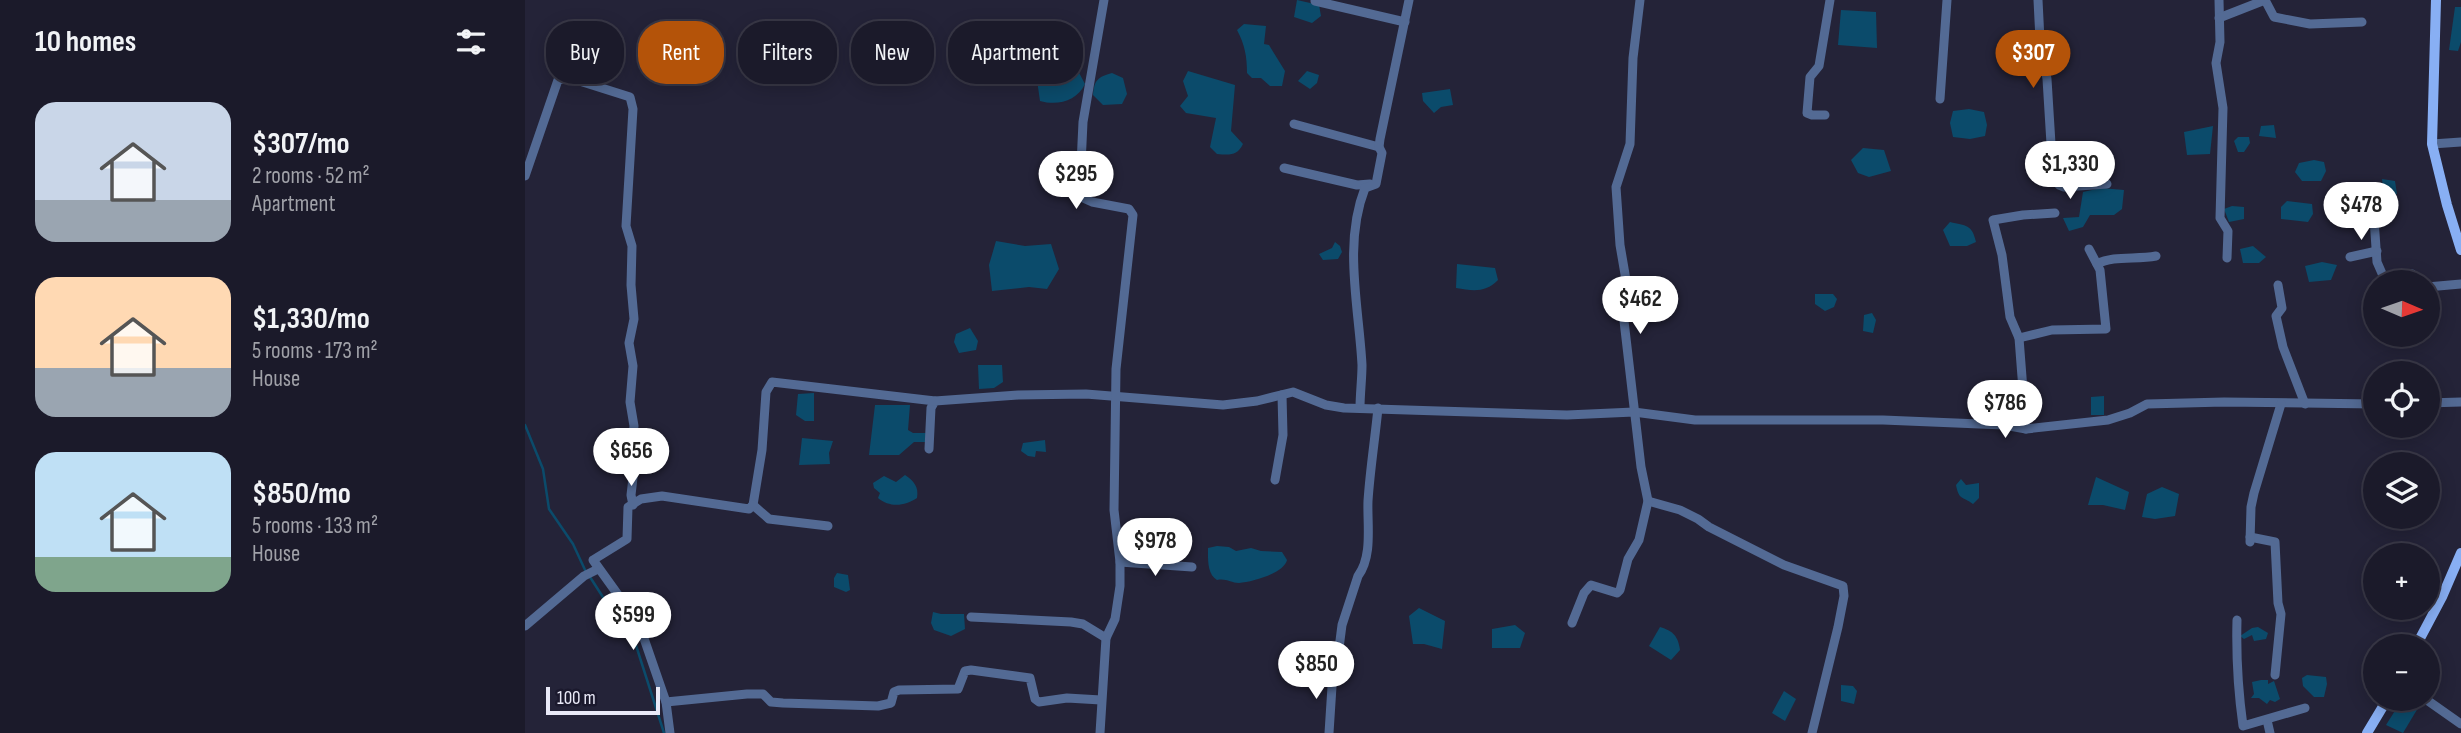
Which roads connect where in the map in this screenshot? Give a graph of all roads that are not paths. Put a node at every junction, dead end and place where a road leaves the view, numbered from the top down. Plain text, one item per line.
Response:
1 (1104, 0) edge
2 (1409, 0) edge
3 (1640, 0) edge
4 (1830, 0) edge
5 (1947, 0) edge
6 (2038, 0) edge
7 (2219, 0) edge
8 (2436, 0) edge
9 (1315, 1) edge
10 (2219, 18) junction
11 (1405, 22) junction
12 (2362, 22) dead end
13 (1940, 99) dead end
14 (1825, 115) dead end
15 (1294, 124) dead end
16 (2461, 142) edge
17 (2432, 144) junction
18 (1379, 147) junction
19 (1284, 168) dead end
20 (525, 176) edge
21 (1376, 184) junction
22 (2107, 184) dead end
23 (2055, 213) dead end
24 (2374, 219) dead end
25 (2089, 249) dead end
26 (2461, 250) edge
27 (2377, 251) junction
28 (2156, 256) dead end
29 (2350, 257) dead end
30 (2227, 258) dead end
31 (2097, 264) junction
32 (2381, 270) edge
33 (2461, 284) edge
34 (2278, 285) dead end
35 (2440, 286) edge
36 (2019, 338) junction
37 (1116, 395) junction
38 (1282, 395) junction
39 (935, 401) junction
40 (2461, 402) edge
41 (2440, 403) edge
42 (2281, 404) junction
43 (2305, 404) junction
44 (2363, 404) edge
45 (1360, 408) junction
46 (1378, 408) junction
47 (1634, 412) junction
48 (2026, 429) junction
49 (929, 449) dead end
50 (1275, 480) dead end
51 (1648, 500) junction
52 (632, 505) junction
53 (753, 505) junction
54 (828, 526) dead end
55 (2461, 554) edge
56 (1120, 562) junction
57 (1192, 567) dead end
58 (598, 569) junction
59 (971, 617) dead end
60 (2238, 620) dead end
61 (1572, 623) dead end
62 (525, 626) edge
63 (2422, 634) edge
64 (1106, 638) junction
65 (2275, 674) dead end
66 (1101, 700) junction
67 (666, 702) junction
68 (2305, 708) dead end
69 (2440, 709) edge
70 (2380, 711) edge
71 (2267, 720) junction
72 (2461, 724) edge
73 (670, 733) edge
74 (1100, 733) edge
75 (1329, 733) edge
76 (1812, 733) edge
77 (2270, 733) edge
78 (2367, 733) edge

1 - 37 street
2 - 11 street
3 - 47 street
4 - 14 street
5 - 13 street
6 - 22 street
7 - 10 street
8 - 17 main road
9 - 11 street
10 - 12 street
10 - 30 street
11 - 18 street
15 - 18 street
16 - 17 street
17 - 26 main road
18 - 21 street
19 - 21 street
20 - 52 street
21 - 45 street
23 - 36 street
24 - 27 street
25 - 31 street
27 - 29 street
27 - 32 street
28 - 31 street
31 - 36 street
33 - 35 street
34 - 43 street
36 - 48 street
37 - 38 street
37 - 39 street
37 - 56 street
38 - 45 street
38 - 50 street
39 - 49 street
39 - 53 street
40 - 41 street
42 - 43 street
42 - 48 street
42 - 65 street
43 - 44 street
45 - 46 street
46 - 47 street
46 - 75 street
47 - 48 street
47 - 51 street
51 - 61 street
51 - 76 street
52 - 53 street
52 - 58 street
53 - 54 street
55 - 63 main road
56 - 57 street
56 - 64 street
58 - 62 street
58 - 67 street
59 - 64 street
60 - 71 street
64 - 66 street
66 - 67 street
66 - 74 street
67 - 73 street
68 - 71 street
69 - 72 street
70 - 78 main road
71 - 77 street

